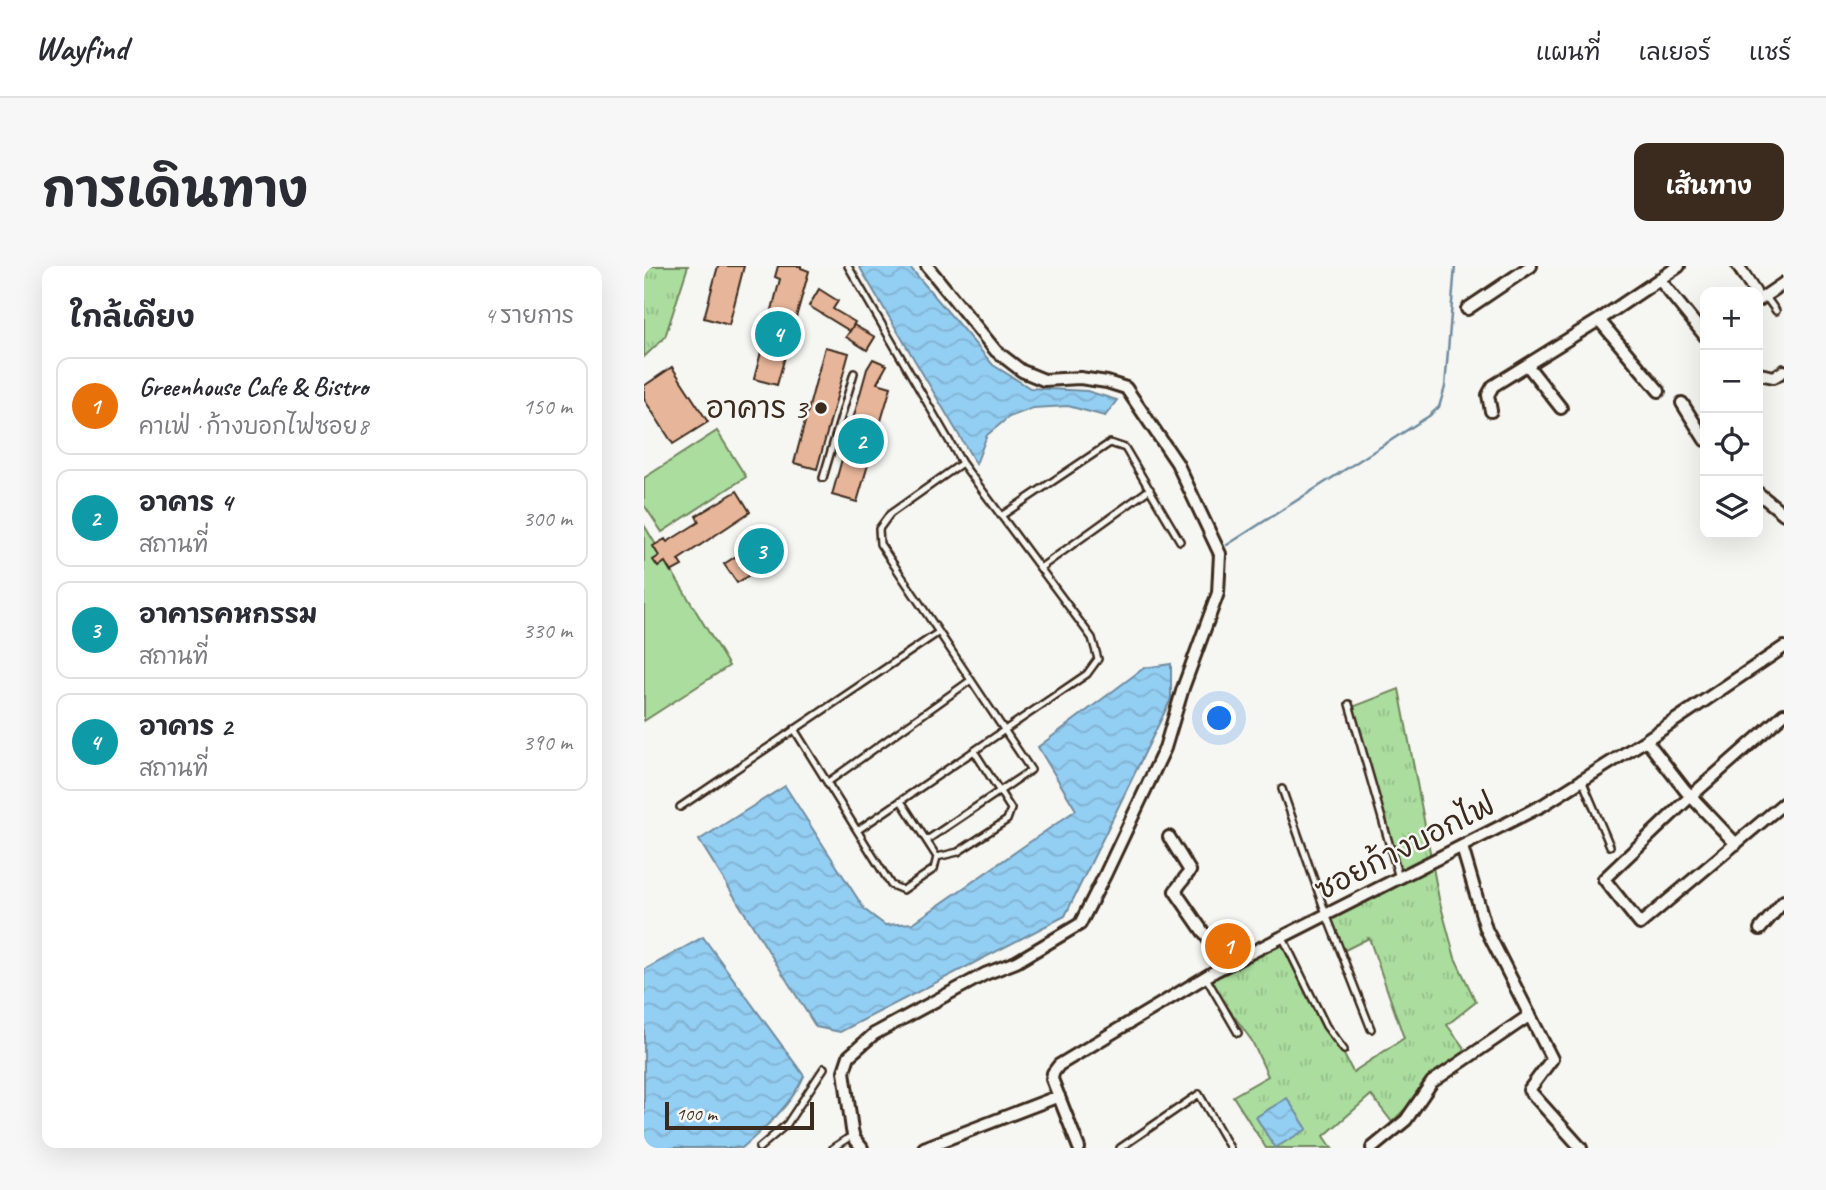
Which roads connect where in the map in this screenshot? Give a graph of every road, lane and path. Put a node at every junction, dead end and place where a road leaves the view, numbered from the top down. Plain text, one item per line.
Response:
1 (848, 266) edge
2 (927, 266) edge
3 (1531, 266) edge
4 (1678, 266) edge
5 (1738, 266) edge
6 (1659, 279) junction
7 (1784, 283) edge
8 (1753, 287) edge
9 (1763, 293) edge
10 (1763, 299) edge
11 (1467, 309) dead end
12 (1776, 311) dead end
13 (1600, 320) junction
14 (1700, 331) edge
15 (1527, 365) junction
16 (1784, 371) edge
17 (854, 373) dead end
18 (1763, 375) edge
19 (1659, 391) dead end
20 (1682, 403) dead end
21 (1561, 408) dead end
22 (1491, 411) dead end
23 (1700, 432) edge
24 (962, 463) junction
25 (823, 478) dead end
26 (1150, 489) junction
27 (1763, 497) edge
28 (1784, 514) edge
29 (1002, 516) junction
30 (1180, 541) dead end
31 (1040, 568) junction
32 (939, 632) junction
33 (1784, 647) edge
34 (971, 680) junction
35 (1349, 704) dead end
36 (1784, 714) edge
37 (794, 729) junction
38 (1005, 730) junction
39 (1646, 740) junction
40 (974, 751) junction
41 (1582, 780) junction
42 (828, 782) junction
43 (1282, 789) dead end
44 (1000, 791) junction
45 (1690, 797) junction
46 (901, 801) junction
47 (1784, 803) edge
48 (680, 807) dead end
49 (858, 830) junction
50 (1169, 837) dead end
51 (926, 840) junction
52 (1736, 844) junction
53 (1611, 846) dead end
54 (1462, 848) junction
55 (937, 857) junction
56 (1399, 878) junction
57 (1784, 901) edge
58 (1326, 914) junction
59 (1760, 929) dead end
60 (1282, 936) junction
61 (1226, 965) junction
62 (1205, 976) junction
63 (1530, 1015) junction
64 (1371, 1029) dead end
65 (1238, 1032) dead end
66 (1344, 1050) dead end
67 (824, 1068) dead end
68 (1057, 1090) junction
69 (853, 1135) junction
70 (930, 1147) edge
71 (759, 1148) edge
72 (833, 1148) edge
73 (862, 1148) edge
74 (1079, 1148) edge
75 (1120, 1148) edge
76 (1230, 1148) edge
77 (1372, 1148) edge
78 (1581, 1148) edge

1 - 24 lane
2 - 69 street
3 - 11 street
4 - 6 street
5 - 8 street
6 - 13 street
6 - 14 street
7 - 9 street
10 - 12 lane
13 - 15 street
13 - 19 street
15 - 21 street
15 - 22 street
16 - 18 street
17 - 25 lane
20 - 23 street
24 - 29 lane
24 - 32 lane
26 - 29 lane
26 - 30 lane
26 - 31 lane
27 - 28 street
29 - 31 lane
31 - 38 lane
32 - 34 lane
32 - 37 lane
33 - 39 street, ซอยก้างบอกไฟ
34 - 38 lane
34 - 42 lane
35 - 56 lane
36 - 45 street
37 - 42 lane
37 - 48 lane
38 - 40 lane
38 - 44 lane
39 - 41 street, ซอยก้างบอกไฟ
39 - 45 street
40 - 44 lane
40 - 46 lane
41 - 53 lane
41 - 54 street, ซอยก้างบอกไฟ
42 - 49 lane
43 - 58 lane
44 - 51 lane
44 - 55 lane
45 - 52 street
45 - 52 street
46 - 49 lane
46 - 51 lane
47 - 52 street
49 - 55 lane
50 - 61 street
51 - 55 lane
54 - 56 street, ซอยก้างบอกไฟ
54 - 63 street
56 - 58 street, ซอยก้างบอกไฟ
57 - 59 street
58 - 60 street, ซอยก้างบอกไฟ
58 - 64 lane
60 - 61 street, ซอยก้างบอกไฟ
60 - 66 lane
61 - 62 street, ซอยก้างบอกไฟ
62 - 65 lane
62 - 68 street, ซอยก้างบอกไฟ
63 - 77 street
63 - 78 street
67 - 71 lane
68 - 70 street
68 - 74 street
69 - 72 lane
69 - 73 street
75 - 76 lane

